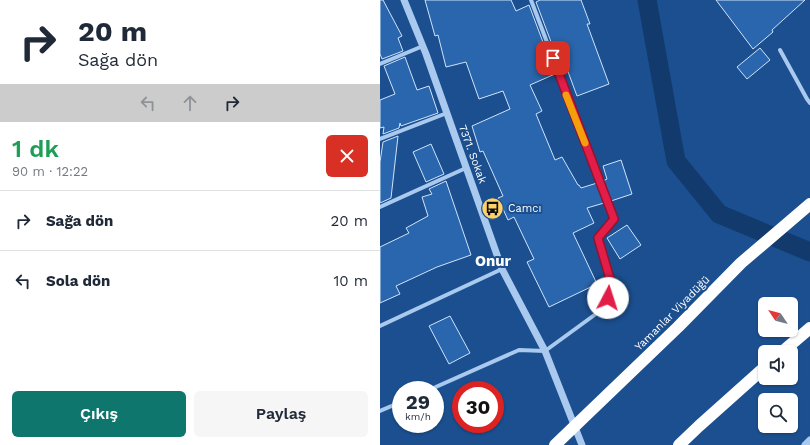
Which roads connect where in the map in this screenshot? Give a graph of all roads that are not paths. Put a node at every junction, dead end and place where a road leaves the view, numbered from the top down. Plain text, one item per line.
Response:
1 (404, 0) edge
2 (531, 0) edge
3 (423, 46) junction
4 (780, 50) dead end
5 (380, 64) edge
6 (810, 102) edge
7 (447, 113) junction
8 (380, 138) edge
9 (466, 168) junction
10 (810, 204) edge
11 (380, 207) edge
12 (502, 269) junction
13 (380, 326) edge
14 (810, 328) edge
15 (790, 345) edge
16 (545, 350) junction
17 (758, 373) edge
18 (444, 383) edge
19 (392, 406) edge
20 (380, 412) edge
21 (810, 440) edge
22 (555, 445) edge
23 (582, 445) edge
24 (679, 445) edge
25 (805, 445) edge

1 - 3 street, 7371. Sokak
2 - 16 street
3 - 5 street
3 - 7 street, 7371. Sokak
4 - 6 street
7 - 8 street
7 - 9 street, 7371. Sokak
9 - 11 street
9 - 12 street, 7371. Sokak
10 - 22 highway, Yamanlar Viyadüğü, bridge
12 - 13 street
12 - 16 street, 7371. Sokak
14 - 15 highway
16 - 18 street
16 - 23 street, 7371. Sokak
17 - 24 highway
19 - 20 street
21 - 25 street

